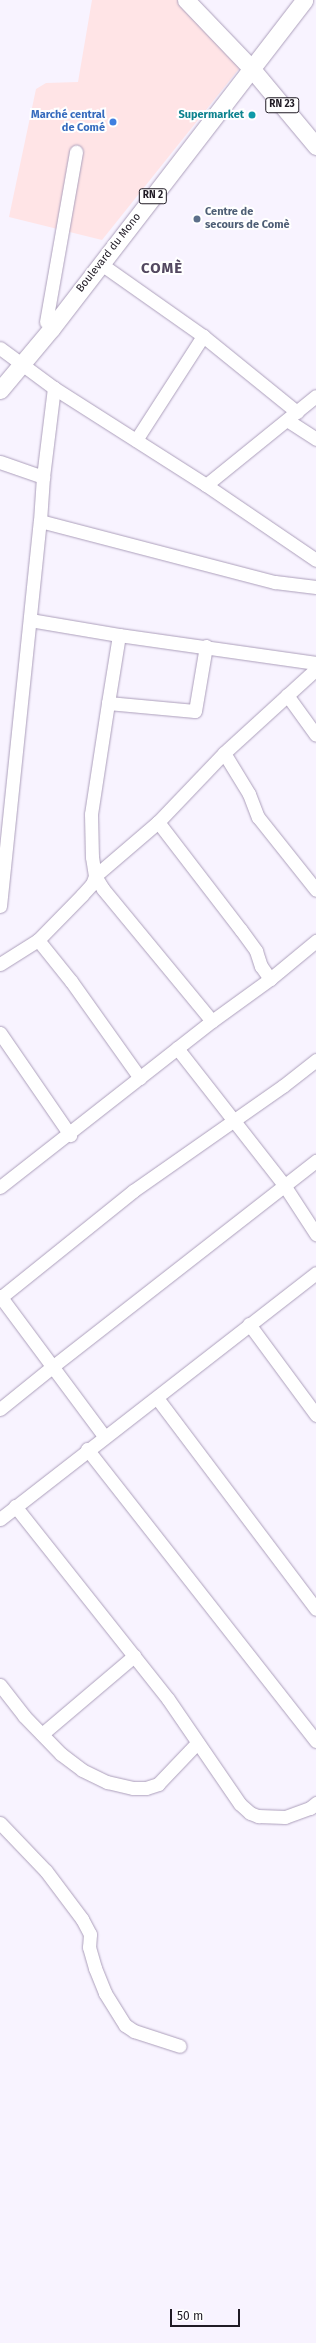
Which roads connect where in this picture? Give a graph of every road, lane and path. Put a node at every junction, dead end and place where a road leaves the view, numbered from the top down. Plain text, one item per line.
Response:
1 (186, 0) edge
2 (296, 0) edge
3 (304, 0) edge
4 (249, 66) junction
5 (316, 146) edge
6 (76, 152) dead end
7 (101, 264) junction
8 (46, 322) junction
9 (203, 336) junction
10 (0, 348) edge
11 (18, 360) junction
12 (0, 377) edge
13 (54, 388) junction
14 (0, 390) edge
15 (316, 396) edge
16 (292, 416) junction
17 (316, 439) edge
18 (136, 440) junction
19 (0, 462) edge
20 (43, 477) junction
21 (206, 485) junction
22 (40, 521) junction
23 (316, 560) edge
24 (316, 587) edge
25 (30, 620) junction
26 (119, 635) junction
27 (206, 646) junction
28 (316, 663) edge
29 (316, 669) edge
30 (287, 695) junction
31 (108, 703) junction
32 (316, 735) edge
33 (224, 753) junction
34 (158, 822) junction
35 (95, 876) junction
36 (316, 890) edge
37 (0, 906) edge
38 (38, 940) junction
39 (316, 941) edge
40 (0, 964) edge
41 (270, 979) junction
42 (212, 1021) junction
43 (0, 1033) edge
44 (178, 1048) junction
45 (316, 1060) edge
46 (140, 1078) junction
47 (234, 1118) junction
48 (70, 1135) junction
49 (316, 1161) edge
50 (284, 1185) junction
51 (0, 1187) edge
52 (316, 1234) edge
53 (316, 1273) edge
54 (0, 1297) edge
55 (248, 1324) junction
56 (52, 1366) junction
57 (157, 1398) junction
58 (0, 1410) edge
59 (316, 1415) edge
60 (104, 1436) junction
61 (87, 1449) junction
62 (15, 1506) junction
63 (0, 1518) edge
64 (316, 1608) edge
65 (134, 1656) junction
66 (0, 1685) edge
67 (42, 1734) junction
68 (316, 1741) edge
69 (198, 1743) junction
70 (316, 1803) edge
71 (0, 1823) edge
72 (180, 2046) dead end

1 - 4 main road
2 - 4 main road, Boulevard du Mono / RN 2
3 - 4 main road, Boulevard du Mono / RN 2
4 - 5 main road, RN 23
4 - 7 main road, Boulevard du Mono / RN 2
4 - 8 main road, Boulevard du Mono / RN 2
6 - 8 street
7 - 9 street
7 - 11 main road, Boulevard du Mono / RN 2
8 - 11 main road, Boulevard du Mono / RN 2
9 - 16 street
9 - 18 street
10 - 11 street
11 - 12 main road, Boulevard du Mono / RN 2
11 - 13 street
11 - 14 main road, Boulevard du Mono / RN 2
13 - 18 street
13 - 20 street
15 - 16 street
16 - 17 street
16 - 21 street
18 - 21 street
19 - 20 street
20 - 22 street
21 - 23 street
22 - 24 street
22 - 25 street
25 - 26 street
25 - 37 street
26 - 27 street
26 - 31 street
27 - 28 street
27 - 31 street
29 - 30 street
30 - 32 street
30 - 33 street
31 - 35 street
33 - 34 street
33 - 36 street
34 - 35 street
34 - 41 street
35 - 38 street
35 - 42 street
38 - 40 street
38 - 46 street
39 - 41 street
41 - 42 street
42 - 44 street
43 - 48 street
44 - 46 street
44 - 47 street
45 - 47 street
46 - 48 street
47 - 50 street
47 - 54 street
48 - 51 street
49 - 50 street
50 - 52 street
50 - 56 street
53 - 55 street
54 - 56 street
55 - 57 street
55 - 59 street
56 - 58 street
56 - 60 street
57 - 60 street
57 - 64 street
60 - 61 street
61 - 62 street
61 - 68 street
62 - 63 street
62 - 65 street
65 - 67 street
65 - 69 street
66 - 67 street
67 - 69 street
69 - 70 street
71 - 72 street

